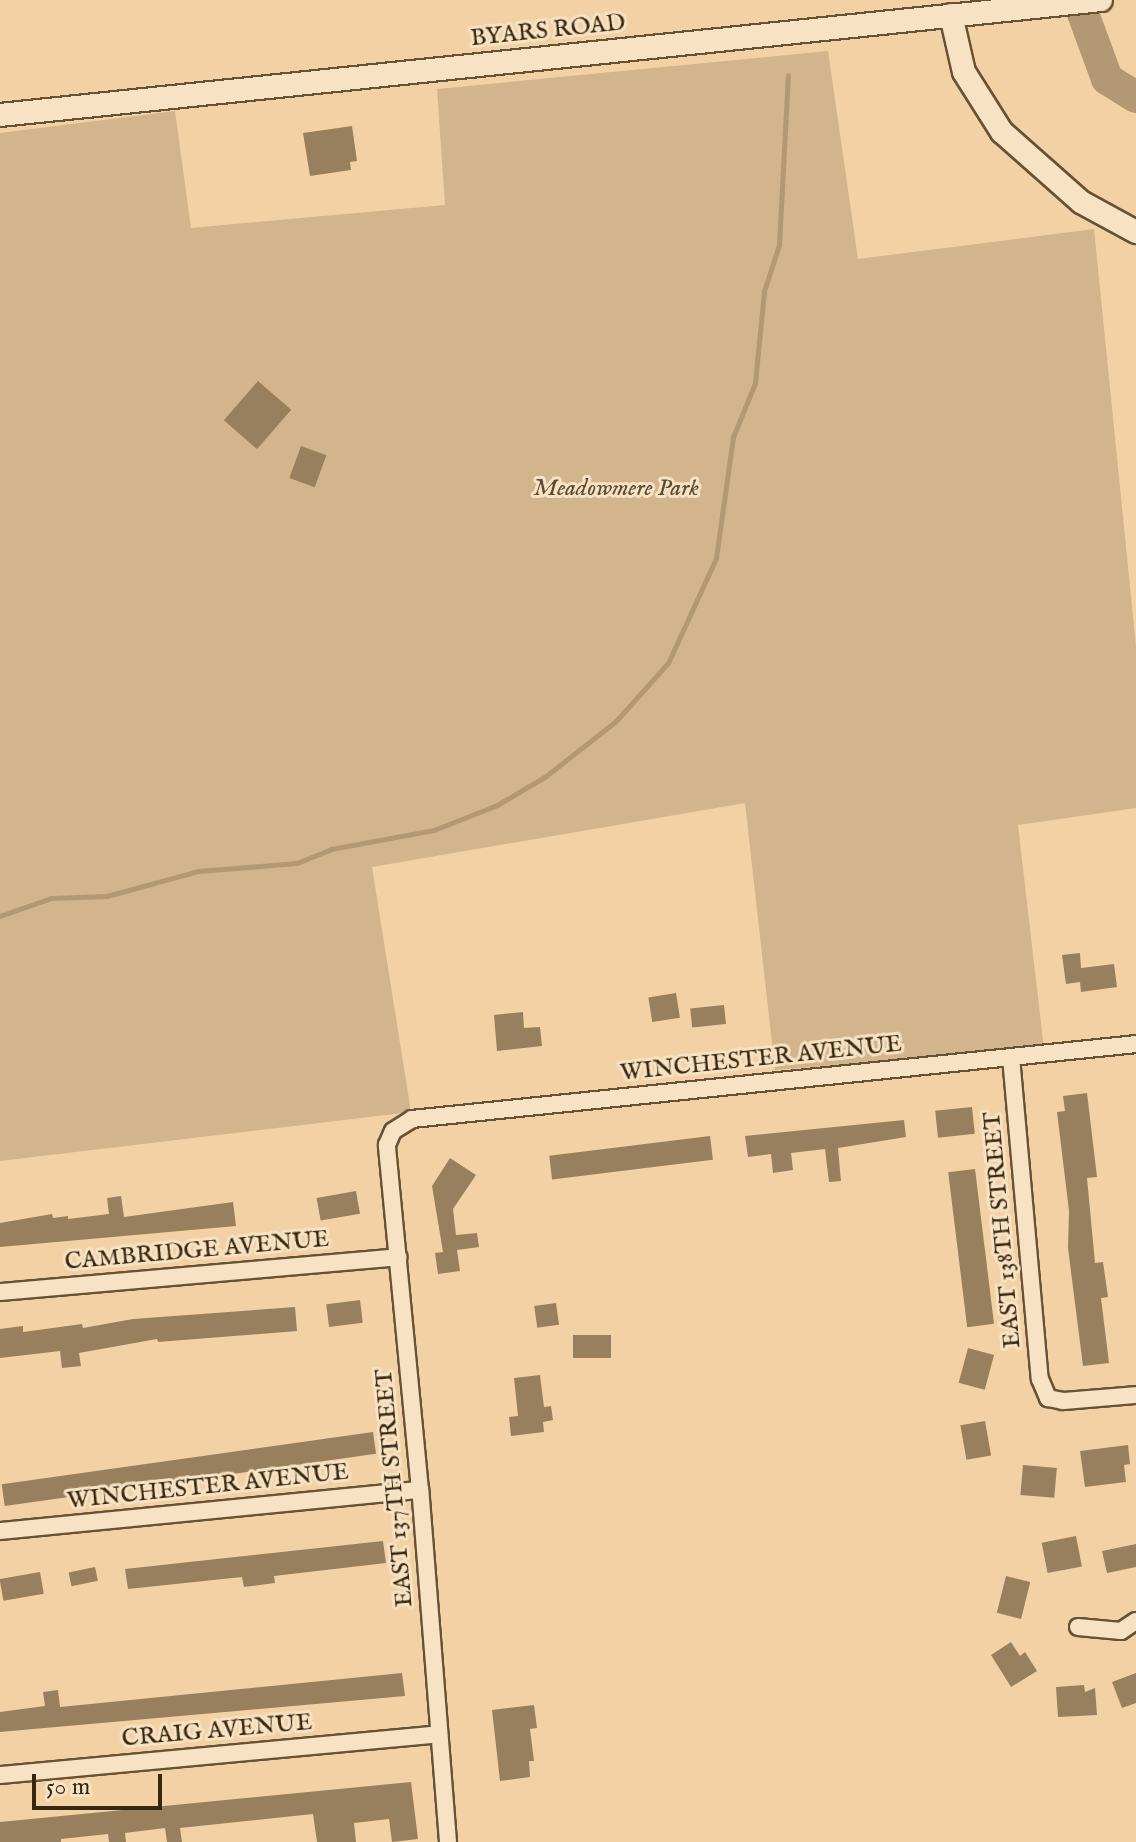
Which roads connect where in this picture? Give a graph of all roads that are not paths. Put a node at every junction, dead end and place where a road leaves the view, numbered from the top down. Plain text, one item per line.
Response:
1 (1101, 0) edge
2 (951, 15) junction
3 (0, 115) edge
4 (1136, 232) edge
5 (1136, 1044) edge
6 (1011, 1057) junction
7 (393, 1131) joint
8 (398, 1257) junction
9 (0, 1292) edge
10 (1136, 1395) edge
11 (420, 1490) junction
12 (0, 1531) edge
13 (1136, 1621) edge
14 (1078, 1627) dead end
15 (439, 1734) junction
16 (0, 1775) edge
17 (448, 1842) edge

1 - 2 street, BYARS ROAD
2 - 3 street, BYARS ROAD
2 - 4 street
5 - 6 street, WINCHESTER AVENUE
6 - 7 street, WINCHESTER AVENUE
6 - 10 street, EAST 138TH STREET
7 - 8 street, EAST 137TH STREET
8 - 9 street, CAMBRIDGE AVENUE
8 - 11 street, EAST 137TH STREET
11 - 12 street, WINCHESTER AVENUE
11 - 15 street, EAST 137TH STREET
13 - 14 street
15 - 16 street, CRAIG AVENUE
15 - 17 street, EAST 137TH STREET

